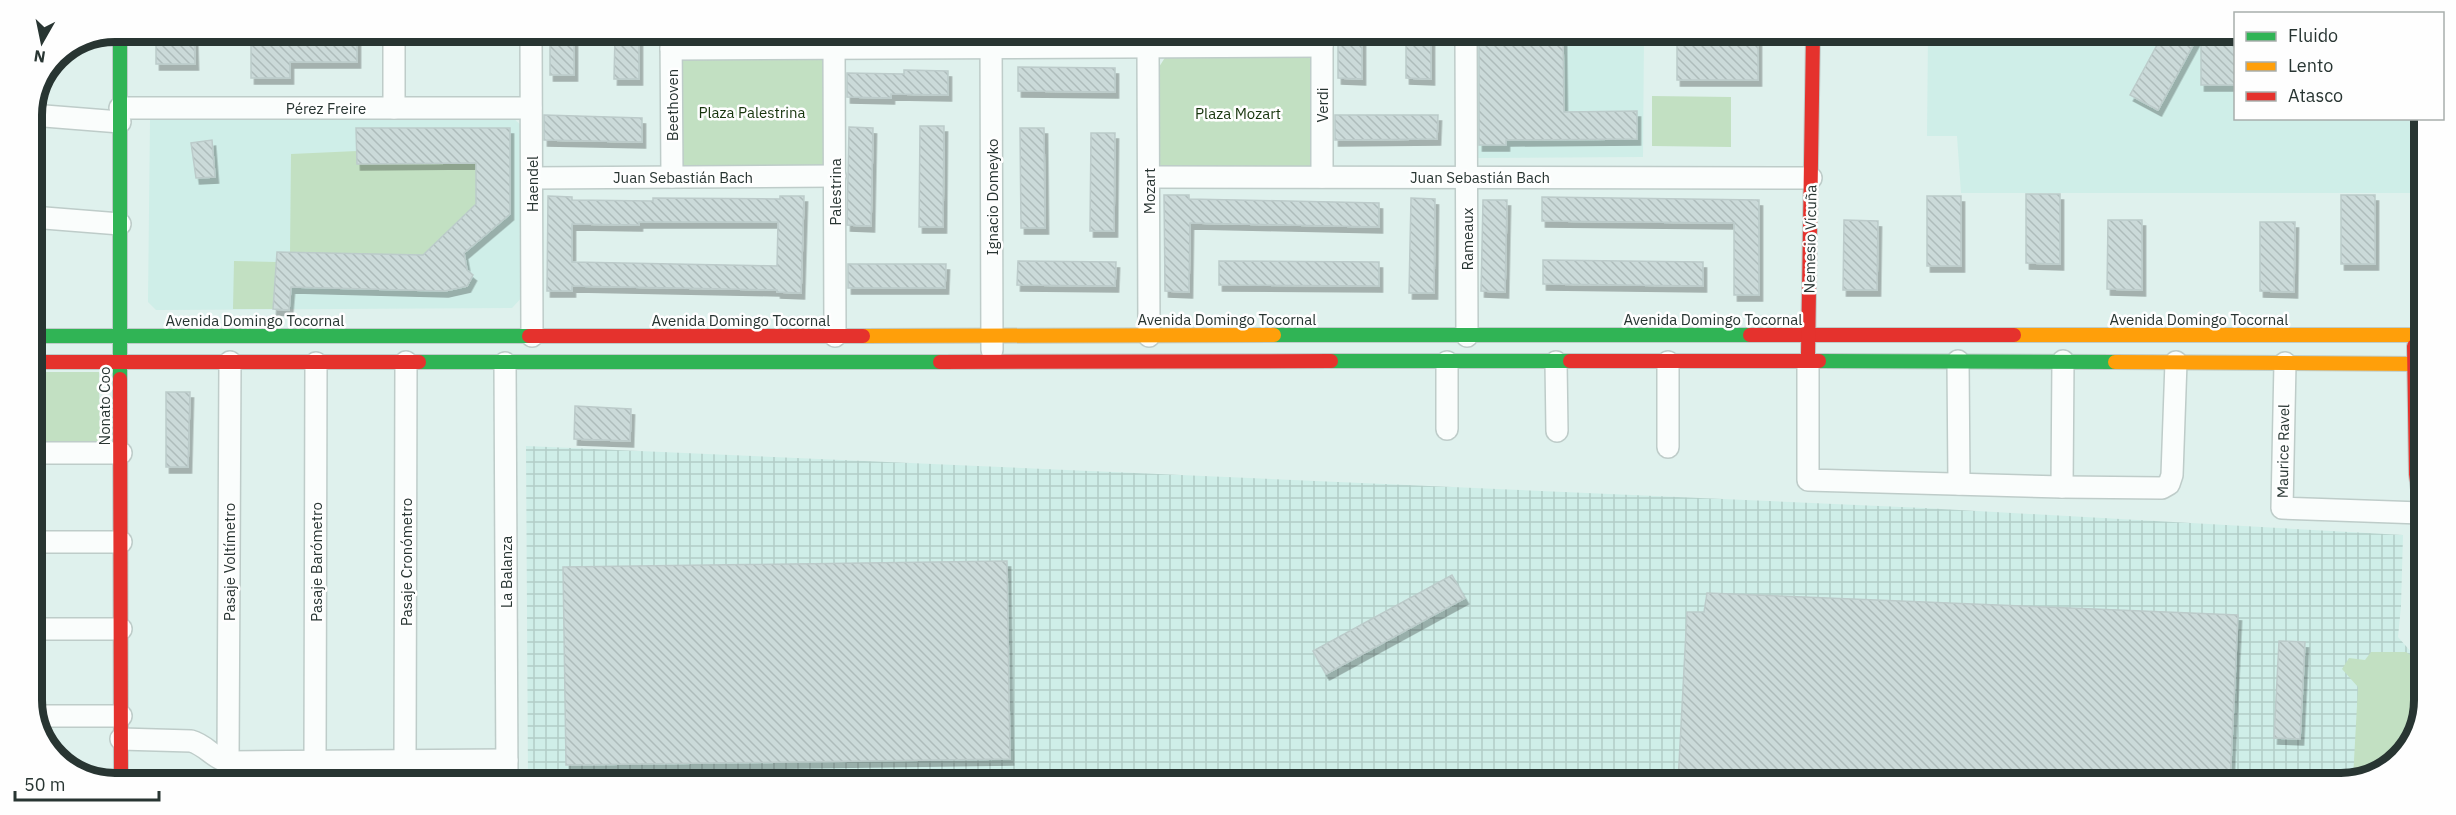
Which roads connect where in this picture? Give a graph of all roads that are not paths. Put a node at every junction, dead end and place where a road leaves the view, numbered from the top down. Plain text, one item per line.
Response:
1 (120, 42) edge
2 (394, 42) edge
3 (531, 42) edge
4 (671, 42) edge
5 (712, 42) edge
6 (952, 42) edge
7 (991, 42) edge
8 (1043, 42) edge
9 (1247, 42) edge
10 (1322, 42) edge
11 (1467, 42) edge
12 (1813, 42) edge
13 (1148, 46) junction
14 (834, 48) junction
15 (394, 108) junction
16 (531, 108) junction
17 (42, 115) edge
18 (120, 115) junction
19 (835, 176) junction
20 (672, 177) junction
21 (1149, 177) junction
22 (1322, 177) junction
23 (1467, 177) junction
24 (531, 178) junction
25 (1811, 178) junction
26 (42, 218) edge
27 (120, 224) junction
28 (2414, 335) edge
29 (42, 336) edge
30 (121, 336) junction
31 (532, 336) junction
32 (835, 336) junction
33 (993, 336) junction
34 (1149, 336) junction
35 (1467, 336) junction
36 (1808, 336) junction
37 (1958, 361) junction
38 (121, 362) junction
39 (406, 362) junction
40 (992, 362) junction
41 (1447, 362) junction
42 (1556, 362) junction
43 (1668, 362) junction
44 (1808, 362) junction
45 (2063, 362) junction
46 (2175, 362) junction
47 (42, 363) edge
48 (230, 363) junction
49 (316, 363) junction
50 (505, 363) junction
51 (2285, 363) junction
52 (2414, 364) edge
53 (1447, 429) dead end
54 (1557, 430) dead end
55 (1668, 447) dead end
56 (42, 453) edge
57 (121, 453) junction
58 (1959, 484) junction
59 (2062, 487) junction
60 (2414, 516) edge
61 (42, 542) edge
62 (121, 542) junction
63 (42, 629) edge
64 (121, 629) junction
65 (44, 716) edge
66 (121, 716) junction
67 (121, 739) junction
68 (405, 761) junction
69 (228, 762) junction
70 (315, 762) junction
71 (507, 771) edge
72 (121, 773) edge

1 - 18 main road, Nonato Coo
2 - 15 street
3 - 16 street, Haendel
4 - 20 street, Beethoven
5 - 14 street
6 - 14 street
7 - 33 street, Ignacio Domeyko
8 - 13 street
9 - 13 street
10 - 22 street, Verdi
11 - 23 street, Rameaux
12 - 25 main road, Nemesio Vicuña
13 - 21 street, Mozart
14 - 19 street, Palestrina
15 - 16 street, Pérez Freire
15 - 18 street, Pérez Freire
16 - 24 street, Haendel
17 - 18 street, Pérez Freire
18 - 27 main road, Nonato Coo
19 - 20 street, Juan Sebastián Bach
19 - 32 street, Palestrina
20 - 24 street, Juan Sebastián Bach
21 - 22 street, Juan Sebastián Bach
21 - 34 street, Mozart
22 - 23 street, Juan Sebastián Bach
23 - 25 street, Juan Sebastián Bach
23 - 35 street, Rameaux
24 - 31 street, Haendel
25 - 36 main road, Nemesio Vicuña
26 - 27 street
27 - 30 main road, Nonato Coo
28 - 36 main road, Avenida Domingo Tocornal
29 - 30 main road, Avenida Domingo Tocornal
30 - 31 main road, Avenida Domingo Tocornal
30 - 38 main road, Nonato Coo
31 - 32 main road, Avenida Domingo Tocornal
32 - 33 main road, Avenida Domingo Tocornal
33 - 34 main road, Avenida Domingo Tocornal
33 - 40 street, Ignacio Domeyko
34 - 35 main road, Avenida Domingo Tocornal
35 - 36 main road, Avenida Domingo Tocornal
36 - 44 main road, Nemesio Vicuña
37 - 44 main road
37 - 45 main road
37 - 58 street
38 - 47 main road
38 - 48 main road
38 - 57 main road, Nonato Coo
39 - 49 main road
39 - 50 main road
39 - 68 street, Pasaje Cronómetro
40 - 41 main road
40 - 50 main road
41 - 42 main road
41 - 53 street
42 - 43 main road
42 - 54 street
43 - 44 main road
43 - 55 street
44 - 58 street, Nemesio Vicuña
45 - 46 main road
45 - 59 street
46 - 51 main road
46 - 59 street
48 - 49 main road
48 - 69 street, Pasaje Voltímetro
49 - 70 street, Pasaje Barómetro
50 - 71 street, La Balanza
51 - 52 main road
51 - 60 street, Maurice Ravel
56 - 57 street
57 - 62 main road, Nonato Coo
58 - 59 street
61 - 62 street
62 - 64 main road, Nonato Coo
63 - 64 street
64 - 66 main road, Nonato Coo
65 - 66 street
66 - 67 main road, Nonato Coo
67 - 69 street
67 - 72 main road, Nonato Coo
68 - 70 street
68 - 71 street
69 - 70 street

